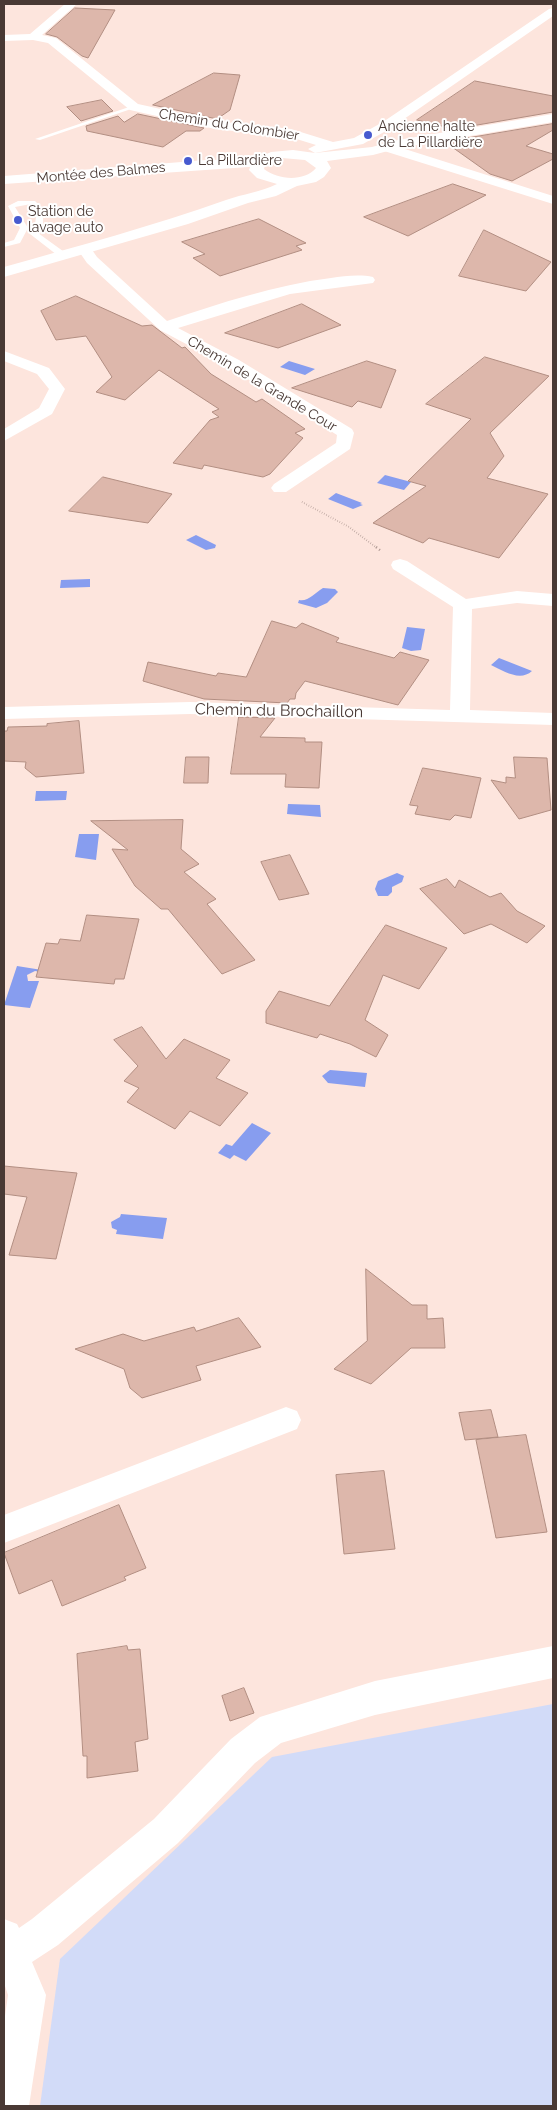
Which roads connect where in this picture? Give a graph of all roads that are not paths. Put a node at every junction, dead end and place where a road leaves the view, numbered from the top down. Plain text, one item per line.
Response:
1 (71, 4) edge
2 (553, 11) edge
3 (33, 37) junction
4 (4, 38) edge
5 (134, 107) junction
6 (553, 118) edge
7 (38, 139) dead end
8 (330, 145) junction
9 (380, 149) junction
10 (308, 156) junction
11 (258, 163) junction
12 (322, 172) junction
13 (265, 177) junction
14 (4, 180) edge
15 (295, 181) junction
16 (244, 199) junction
17 (553, 200) edge
18 (18, 240) junction
19 (45, 242) junction
20 (4, 245) edge
21 (85, 250) junction
22 (64, 256) junction
23 (4, 272) edge
24 (368, 280) dead end
25 (165, 327) junction
26 (4, 356) edge
27 (4, 436) edge
28 (280, 488) road end
29 (400, 565) road end
30 (553, 600) edge
31 (463, 605) junction
32 (4, 713) edge
33 (460, 715) junction
34 (553, 719) edge
35 (286, 1420) dead end
36 (4, 1529) edge
37 (553, 1662) edge
38 (7, 1946) edge
39 (10, 2106) edge

1 - 3 street
2 - 8 street
3 - 4 street, Chemin du Colombier
3 - 5 street, Chemin du Colombier
5 - 7 lane
5 - 8 street, Chemin du Colombier
6 - 9 main road
8 - 10 street
9 - 10 main road
9 - 12 main road
9 - 17 street
10 - 11 main road
10 - 12 main road
11 - 13 main road
11 - 14 street, Montée des Balmes
12 - 15 main road
13 - 15 main road
13 - 16 main road
15 - 16 main road
16 - 21 main road
18 - 19 lane
18 - 19 lane
18 - 20 lane
19 - 22 lane
21 - 22 main road
21 - 25 street, Chemin de la Grande Cour
22 - 23 main road
24 - 25 street
25 - 28 street, Chemin de la Grande Cour
26 - 27 street
29 - 31 street
30 - 31 street
31 - 33 street
32 - 33 street, Chemin du Brochaillon
33 - 34 street, Chemin du Brochaillon
35 - 36 street
37 - 38 street
38 - 39 street

